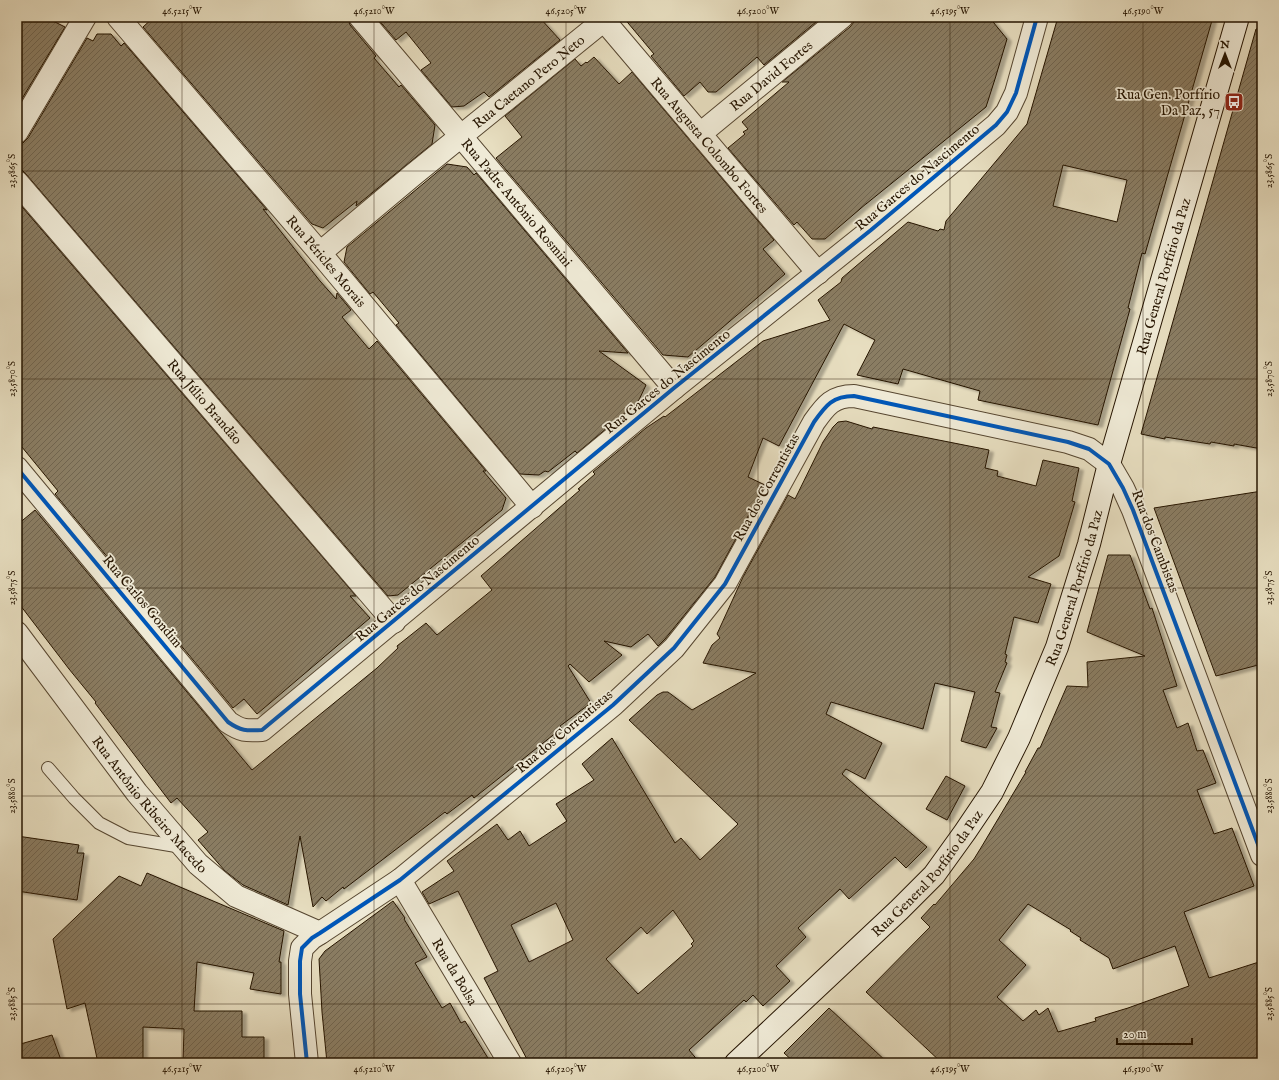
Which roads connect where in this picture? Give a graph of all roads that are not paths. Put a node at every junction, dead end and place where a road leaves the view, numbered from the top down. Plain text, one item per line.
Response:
1 (85, 17) edge
2 (118, 17) edge
3 (360, 17) edge
4 (842, 17) edge
5 (1037, 17) edge
6 (1238, 17) edge
7 (605, 18) edge
8 (17, 132) edge
9 (700, 134) junction
10 (461, 136) junction
11 (17, 182) edge
12 (320, 253) junction
13 (818, 273) junction
14 (674, 388) junction
15 (854, 396) joint
16 (1110, 464) junction
17 (17, 468) edge
18 (532, 507) junction
19 (394, 622) junction
20 (17, 633) edge
21 (262, 730) joint
22 (48, 768) dead end
23 (183, 847) junction
24 (1262, 855) edge
25 (400, 880) junction
26 (320, 933) junction
27 (307, 1063) edge
28 (510, 1063) edge
29 (736, 1063) edge

1 - 8 street
2 - 12 street, Rua Péricles Morais
3 - 10 street, Rua Padre Antônio Rosmini
4 - 9 street, Rua David Fortes
5 - 13 street, Rua Garces do Nascimento
6 - 16 street, Rua General Porfírio da Paz
7 - 9 street, Rua Augusta Colombo Fortes
7 - 10 street, Rua Caetano Pero Neto
9 - 13 street, Rua Augusta Colombo Fortes
10 - 12 street, Rua Caetano Pero Neto
10 - 14 street, Rua Padre Antônio Rosmini
11 - 19 street, Rua Júlio Brandão
12 - 18 street, Rua Péricles Morais
13 - 14 street, Rua Garces do Nascimento
14 - 18 street, Rua Garces do Nascimento
15 - 16 street, Rua dos Cambistas
15 - 25 street, Rua dos Correntistas
16 - 24 street, Rua dos Cambistas
16 - 29 street, Rua General Porfírio da Paz
17 - 21 street, Rua Carlos Gondim
18 - 19 street, Rua Garces do Nascimento
19 - 21 street, Rua Garces do Nascimento
20 - 23 street, Rua Antônio Ribeiro Macedo
22 - 23 lane
23 - 26 street, Rua Antônio Ribeiro Macedo
25 - 26 street, Rua dos Correntistas
25 - 28 street, Rua da Bolsa
26 - 27 street, Rua dos Correntistas

